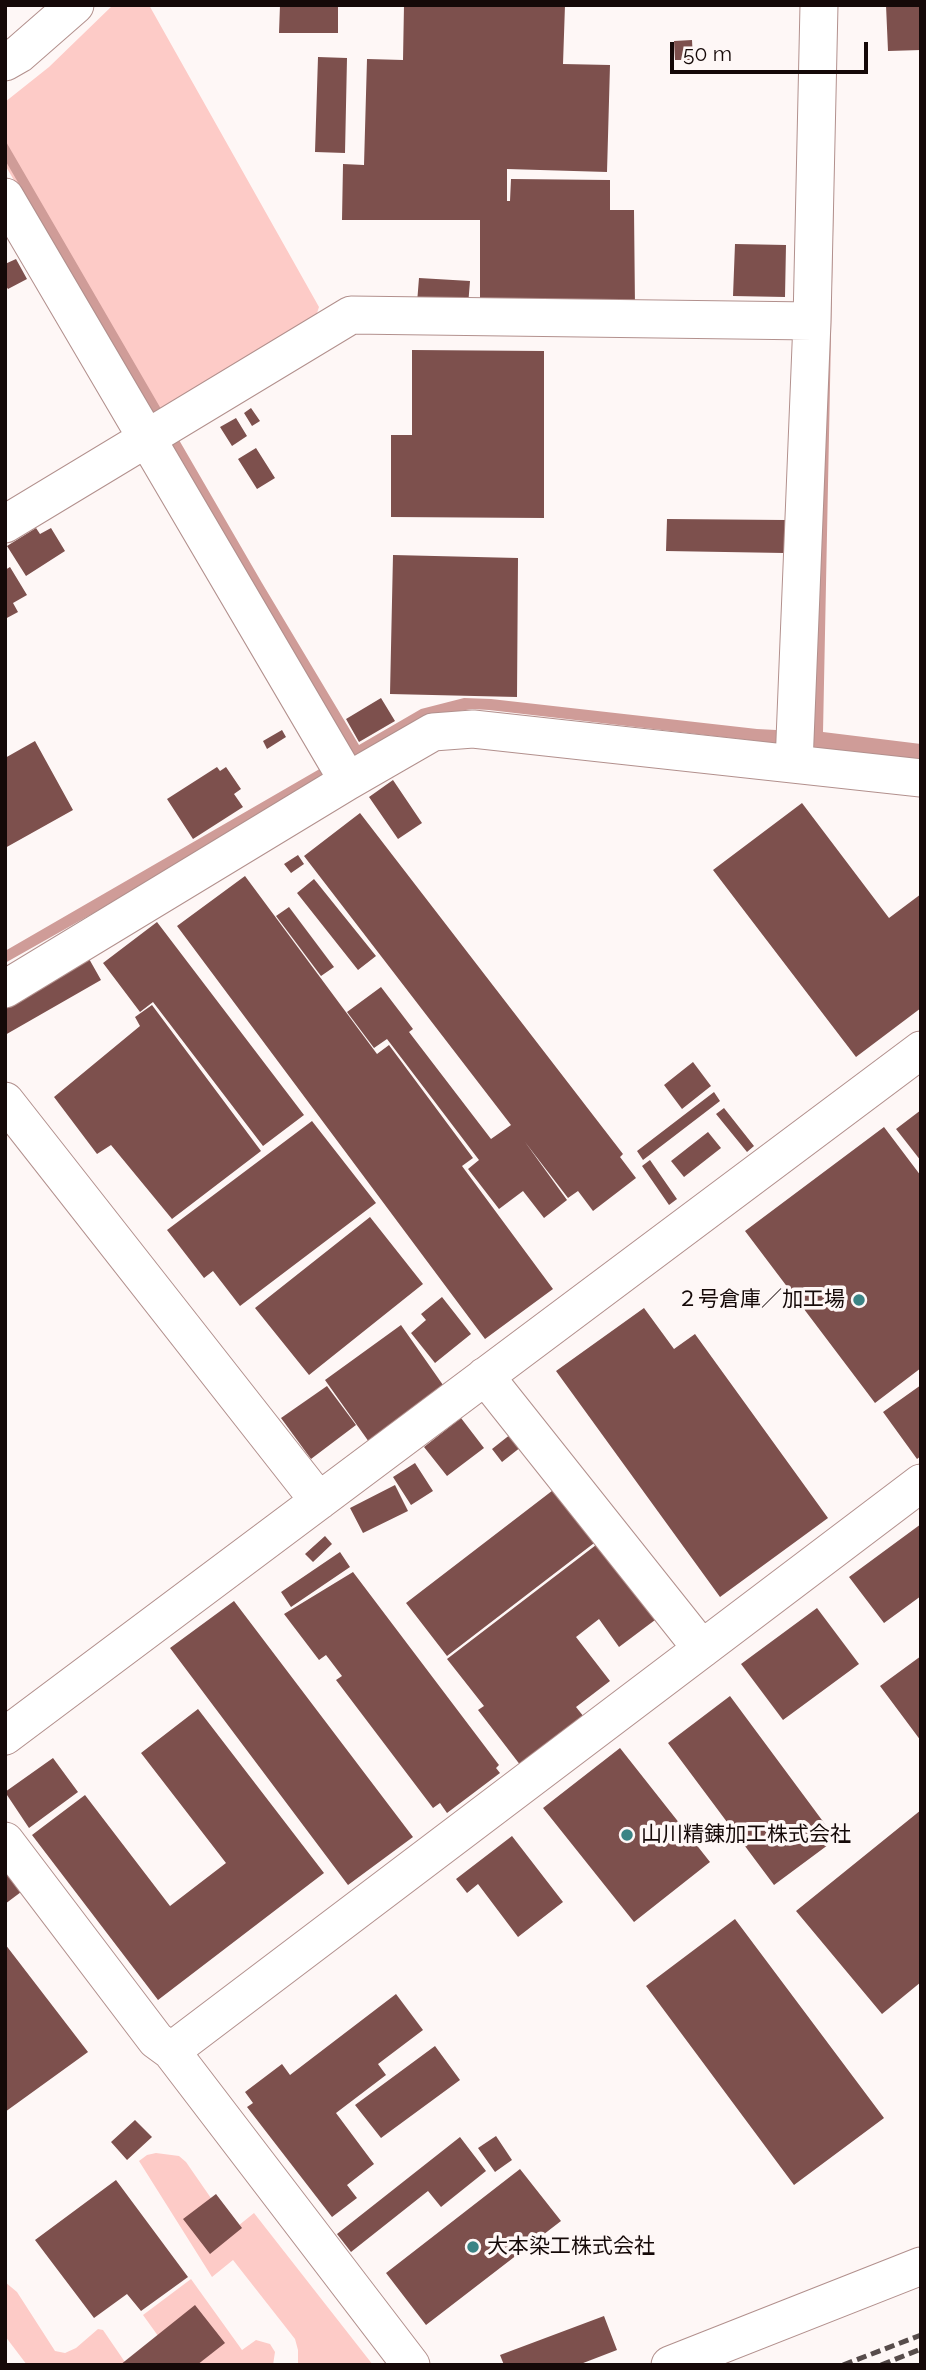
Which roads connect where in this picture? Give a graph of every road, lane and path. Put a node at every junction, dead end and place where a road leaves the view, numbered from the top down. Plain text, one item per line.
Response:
1 (75, 5) edge
2 (819, 5) edge
3 (5, 62) edge
4 (5, 197) edge
5 (811, 321) junction
6 (146, 439) junction
7 (5, 524) edge
8 (794, 748) junction
9 (341, 770) junction
10 (921, 778) edge
11 (5, 989) edge
12 (921, 1050) edge
13 (5, 1101) edge
14 (485, 1376) junction
15 (921, 1483) edge
16 (319, 1500) junction
17 (702, 1649) junction
18 (5, 1736) edge
19 (5, 1841) edge
20 (171, 2051) junction
21 (921, 2266) edge
22 (411, 2365) edge
23 (670, 2365) edge

1 - 3 street
2 - 5 street
4 - 6 street
5 - 6 street
5 - 8 street
6 - 7 street
6 - 9 street
8 - 9 street
8 - 10 street
9 - 11 street
12 - 14 street
13 - 16 street
14 - 16 street
14 - 17 street
15 - 17 street
16 - 18 street
17 - 20 street
19 - 20 street
20 - 22 street
21 - 23 street

